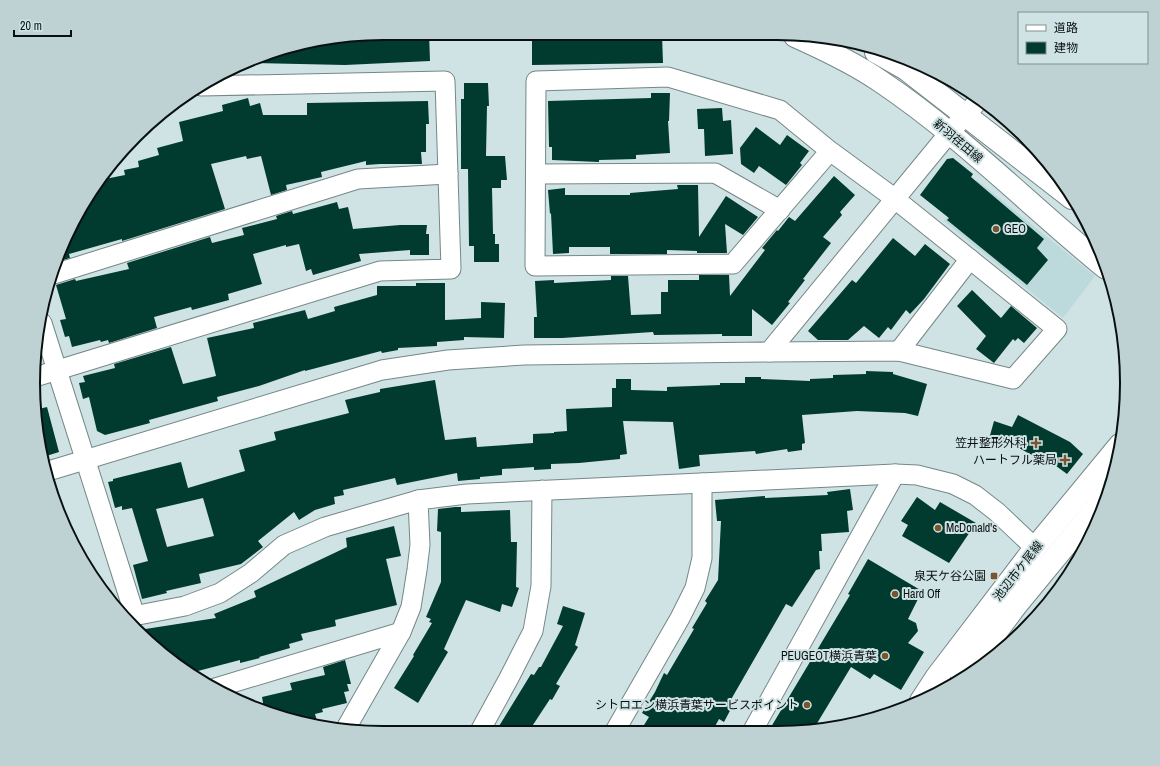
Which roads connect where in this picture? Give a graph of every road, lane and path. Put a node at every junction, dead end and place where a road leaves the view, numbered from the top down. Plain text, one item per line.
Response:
1 (807, 42) edge
2 (886, 58) edge
3 (211, 86) edge
4 (973, 108) edge
5 (950, 132) junction
6 (830, 151) junction
7 (448, 174) junction
8 (536, 174) junction
9 (1056, 183) edge
10 (896, 200) junction
11 (780, 210) junction
12 (970, 259) junction
13 (1097, 260) edge
14 (58, 273) edge
15 (44, 330) edge
16 (899, 351) junction
17 (769, 352) junction
18 (57, 370) junction
19 (40, 375) edge
20 (1112, 455) edge
21 (86, 460) junction
22 (52, 470) edge
23 (895, 474) junction
24 (702, 483) junction
25 (542, 490) junction
26 (418, 500) junction
27 (1097, 507) edge
28 (1035, 548) junction
29 (132, 616) edge
30 (401, 632) junction
31 (973, 665) edge
32 (222, 686) edge
33 (927, 692) edge
34 (348, 724) edge
35 (483, 726) edge
36 (618, 726) edge
37 (755, 726) edge

1 - 5 street, 新羽荏田線
2 - 4 street, 新羽荏田線
3 - 7 street
4 - 5 street
4 - 9 street, 新羽荏田線
5 - 10 street
5 - 13 street, 新羽荏田線
6 - 8 street
6 - 10 street
6 - 11 street
7 - 14 street
7 - 18 street
8 - 11 street
8 - 11 street
10 - 12 street
10 - 17 street
12 - 16 street
12 - 16 street
15 - 18 street
16 - 17 street
17 - 21 street
18 - 19 street
18 - 21 street
20 - 28 street, 池辺市ケ尾線
21 - 22 street
21 - 29 street
23 - 24 street
23 - 28 street
23 - 37 street
24 - 25 street
24 - 36 street
25 - 26 street
25 - 35 street
26 - 29 street
26 - 30 street
27 - 31 street, 池辺市ケ尾線
28 - 33 street, 池辺市ケ尾線
30 - 32 street
30 - 34 street

